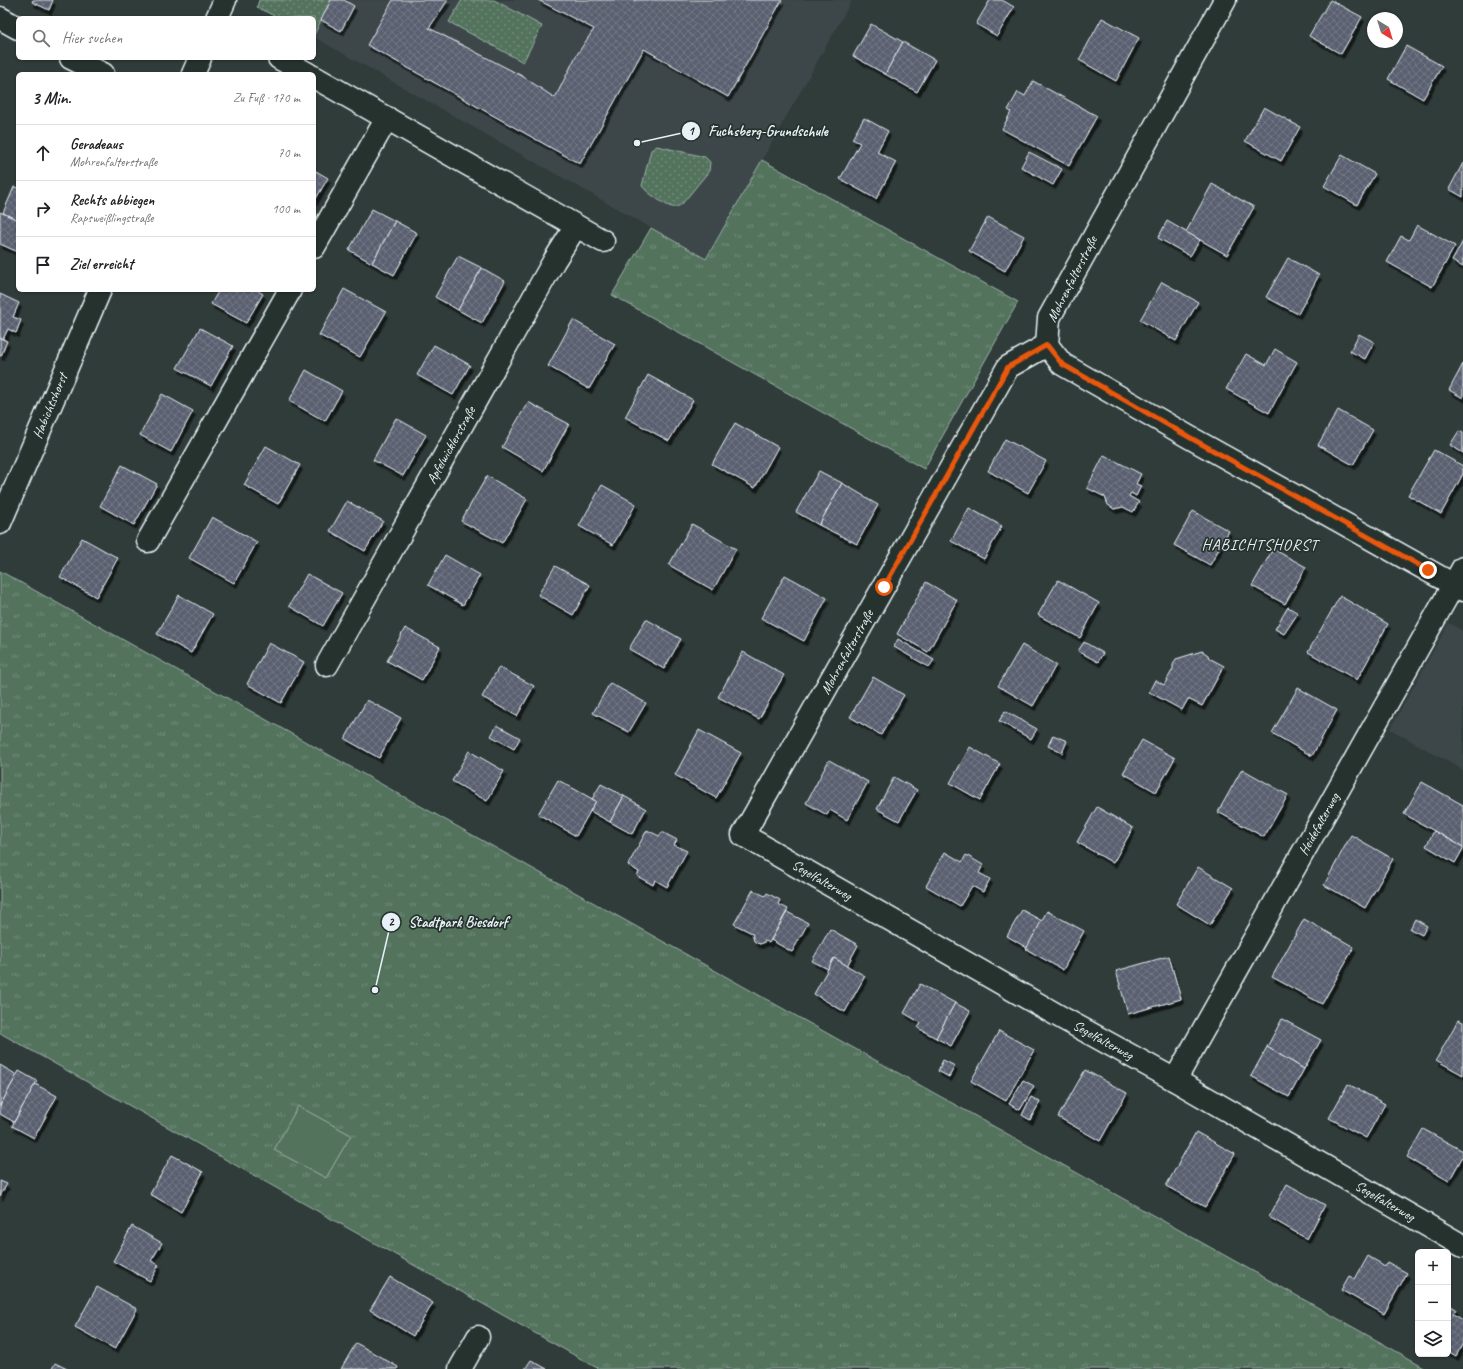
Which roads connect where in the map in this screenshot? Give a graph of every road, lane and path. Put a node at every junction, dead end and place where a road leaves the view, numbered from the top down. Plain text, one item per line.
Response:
1 (224, 0) edge
2 (1225, 0) edge
3 (218, 16) edge
4 (0, 18) edge
5 (16, 27) edge
6 (75, 60) edge
7 (199, 60) edge
8 (283, 60) edge
9 (99, 72) edge
10 (194, 72) edge
11 (304, 72) edge
12 (316, 78) edge
13 (387, 118) junction
14 (576, 226) junction
15 (603, 241) dead end
16 (316, 243) edge
17 (99, 292) edge
18 (289, 292) edge
19 (1047, 345) junction
20 (0, 523) edge
21 (148, 540) dead end
22 (1460, 581) edge
23 (327, 665) dead end
24 (743, 835) joint
25 (1175, 1080) junction
26 (1463, 1246) edge
27 (478, 1337) dead end
28 (460, 1369) edge

1 - 3 street
2 - 19 street, Mohrenfalterstraße
4 - 5 street
6 - 9 street
7 - 10 street
8 - 11 street
12 - 13 street
13 - 14 street
13 - 16 street
14 - 15 street
14 - 23 street, Apfelwicklerstraße
17 - 20 street, Habichtshorst
18 - 21 street
19 - 22 street
19 - 24 street, Mohrenfalterstraße
22 - 25 street, Heidefalterweg
24 - 25 street, Segelfalterweg
25 - 26 street, Segelfalterweg
27 - 28 street

